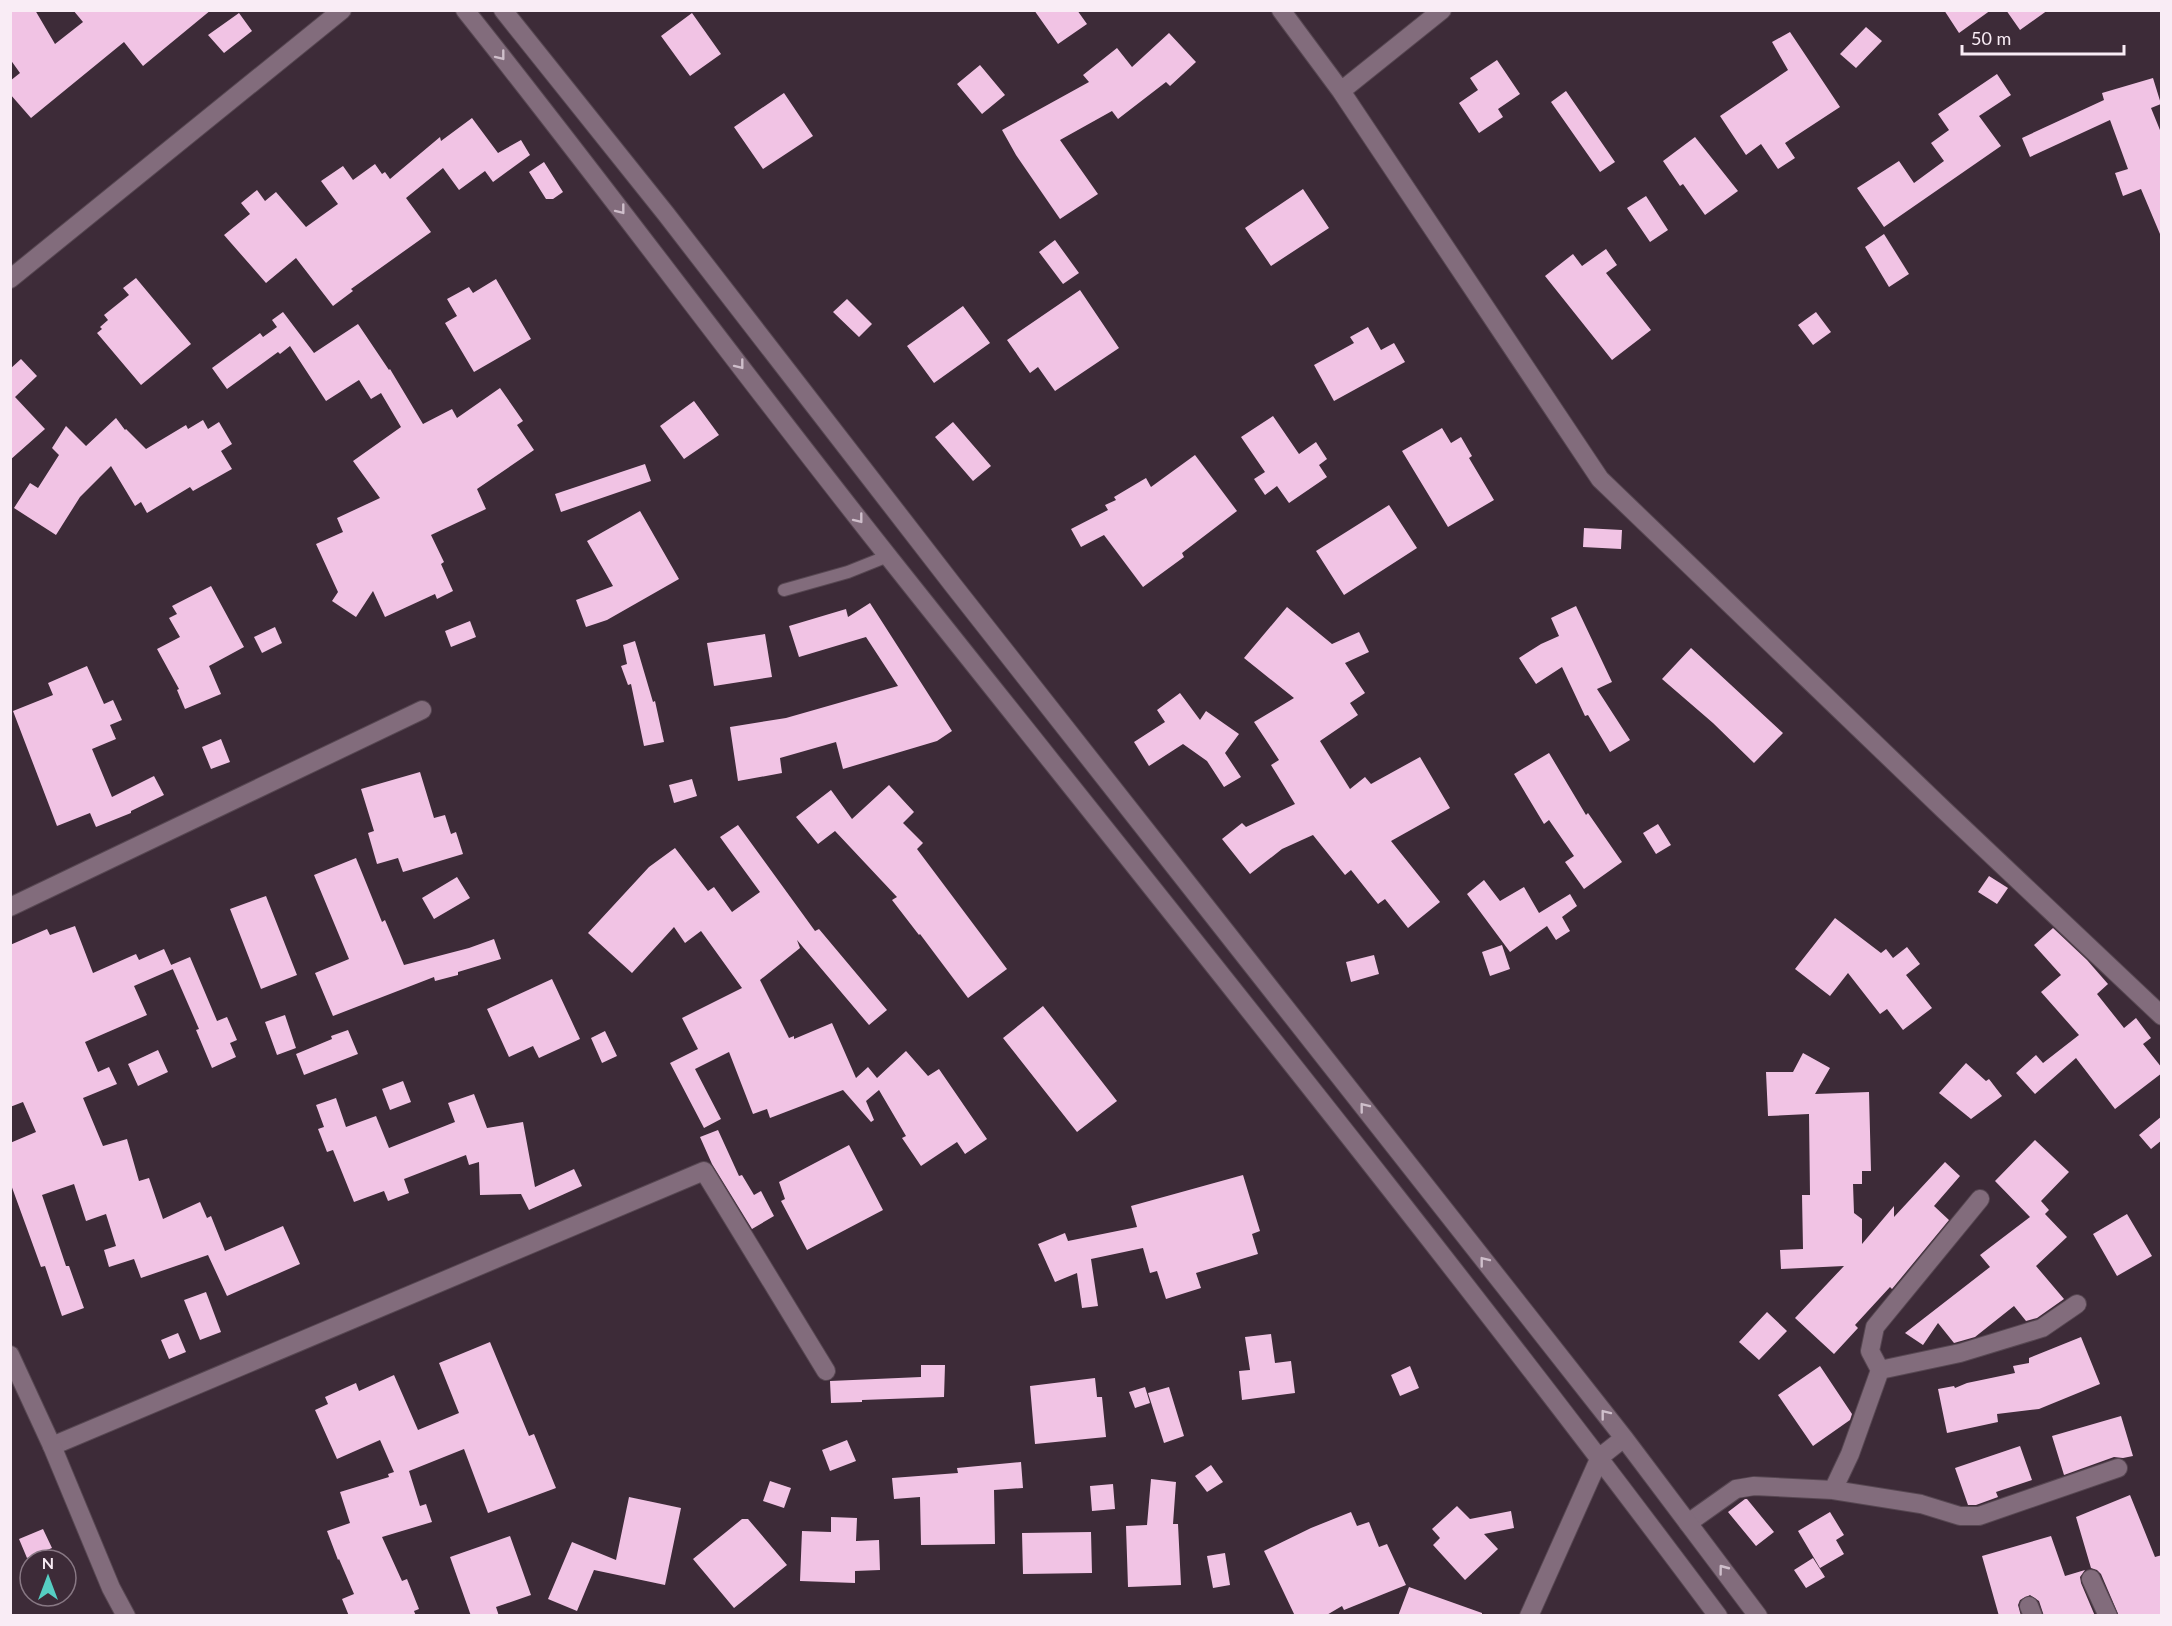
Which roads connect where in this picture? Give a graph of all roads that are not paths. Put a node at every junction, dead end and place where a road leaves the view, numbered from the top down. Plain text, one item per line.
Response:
1 (342, 10) edge
2 (465, 10) edge
3 (1281, 10) edge
4 (1442, 10) edge
5 (509, 13) edge
6 (1341, 91) junction
7 (10, 279) edge
8 (718, 282) junction
9 (691, 300) junction
10 (888, 556) junction
11 (784, 590) dead end
12 (422, 710) dead end
13 (10, 907) edge
14 (2162, 1016) edge
15 (1980, 1199) dead end
16 (2077, 1304) dead end
17 (10, 1355) edge
18 (1880, 1370) junction
19 (826, 1371) dead end
20 (1624, 1438) junction
21 (52, 1446) junction
22 (1600, 1457) junction
23 (2118, 1468) dead end
24 (1833, 1490) junction
25 (1688, 1523) junction
26 (2091, 1579) dead end
27 (126, 1616) edge
28 (1529, 1616) edge
29 (1718, 1616) edge
30 (1758, 1616) edge
31 (2108, 1616) edge

1 - 7 street
2 -> 9 street
3 - 6 street
4 - 6 street
5 - 8 street
6 - 14 street
8 - 9 street
20 -> 8 street
9 -> 10 street
10 - 11 lane
10 - 22 street
12 - 13 street
15 - 18 street
16 - 18 street
17 - 21 street
18 - 24 street
19 - 21 street
20 - 22 street
20 - 25 street
21 - 27 street
22 - 28 street
22 - 29 street
23 - 24 street
24 - 25 street
30 -> 25 street
26 - 31 street

